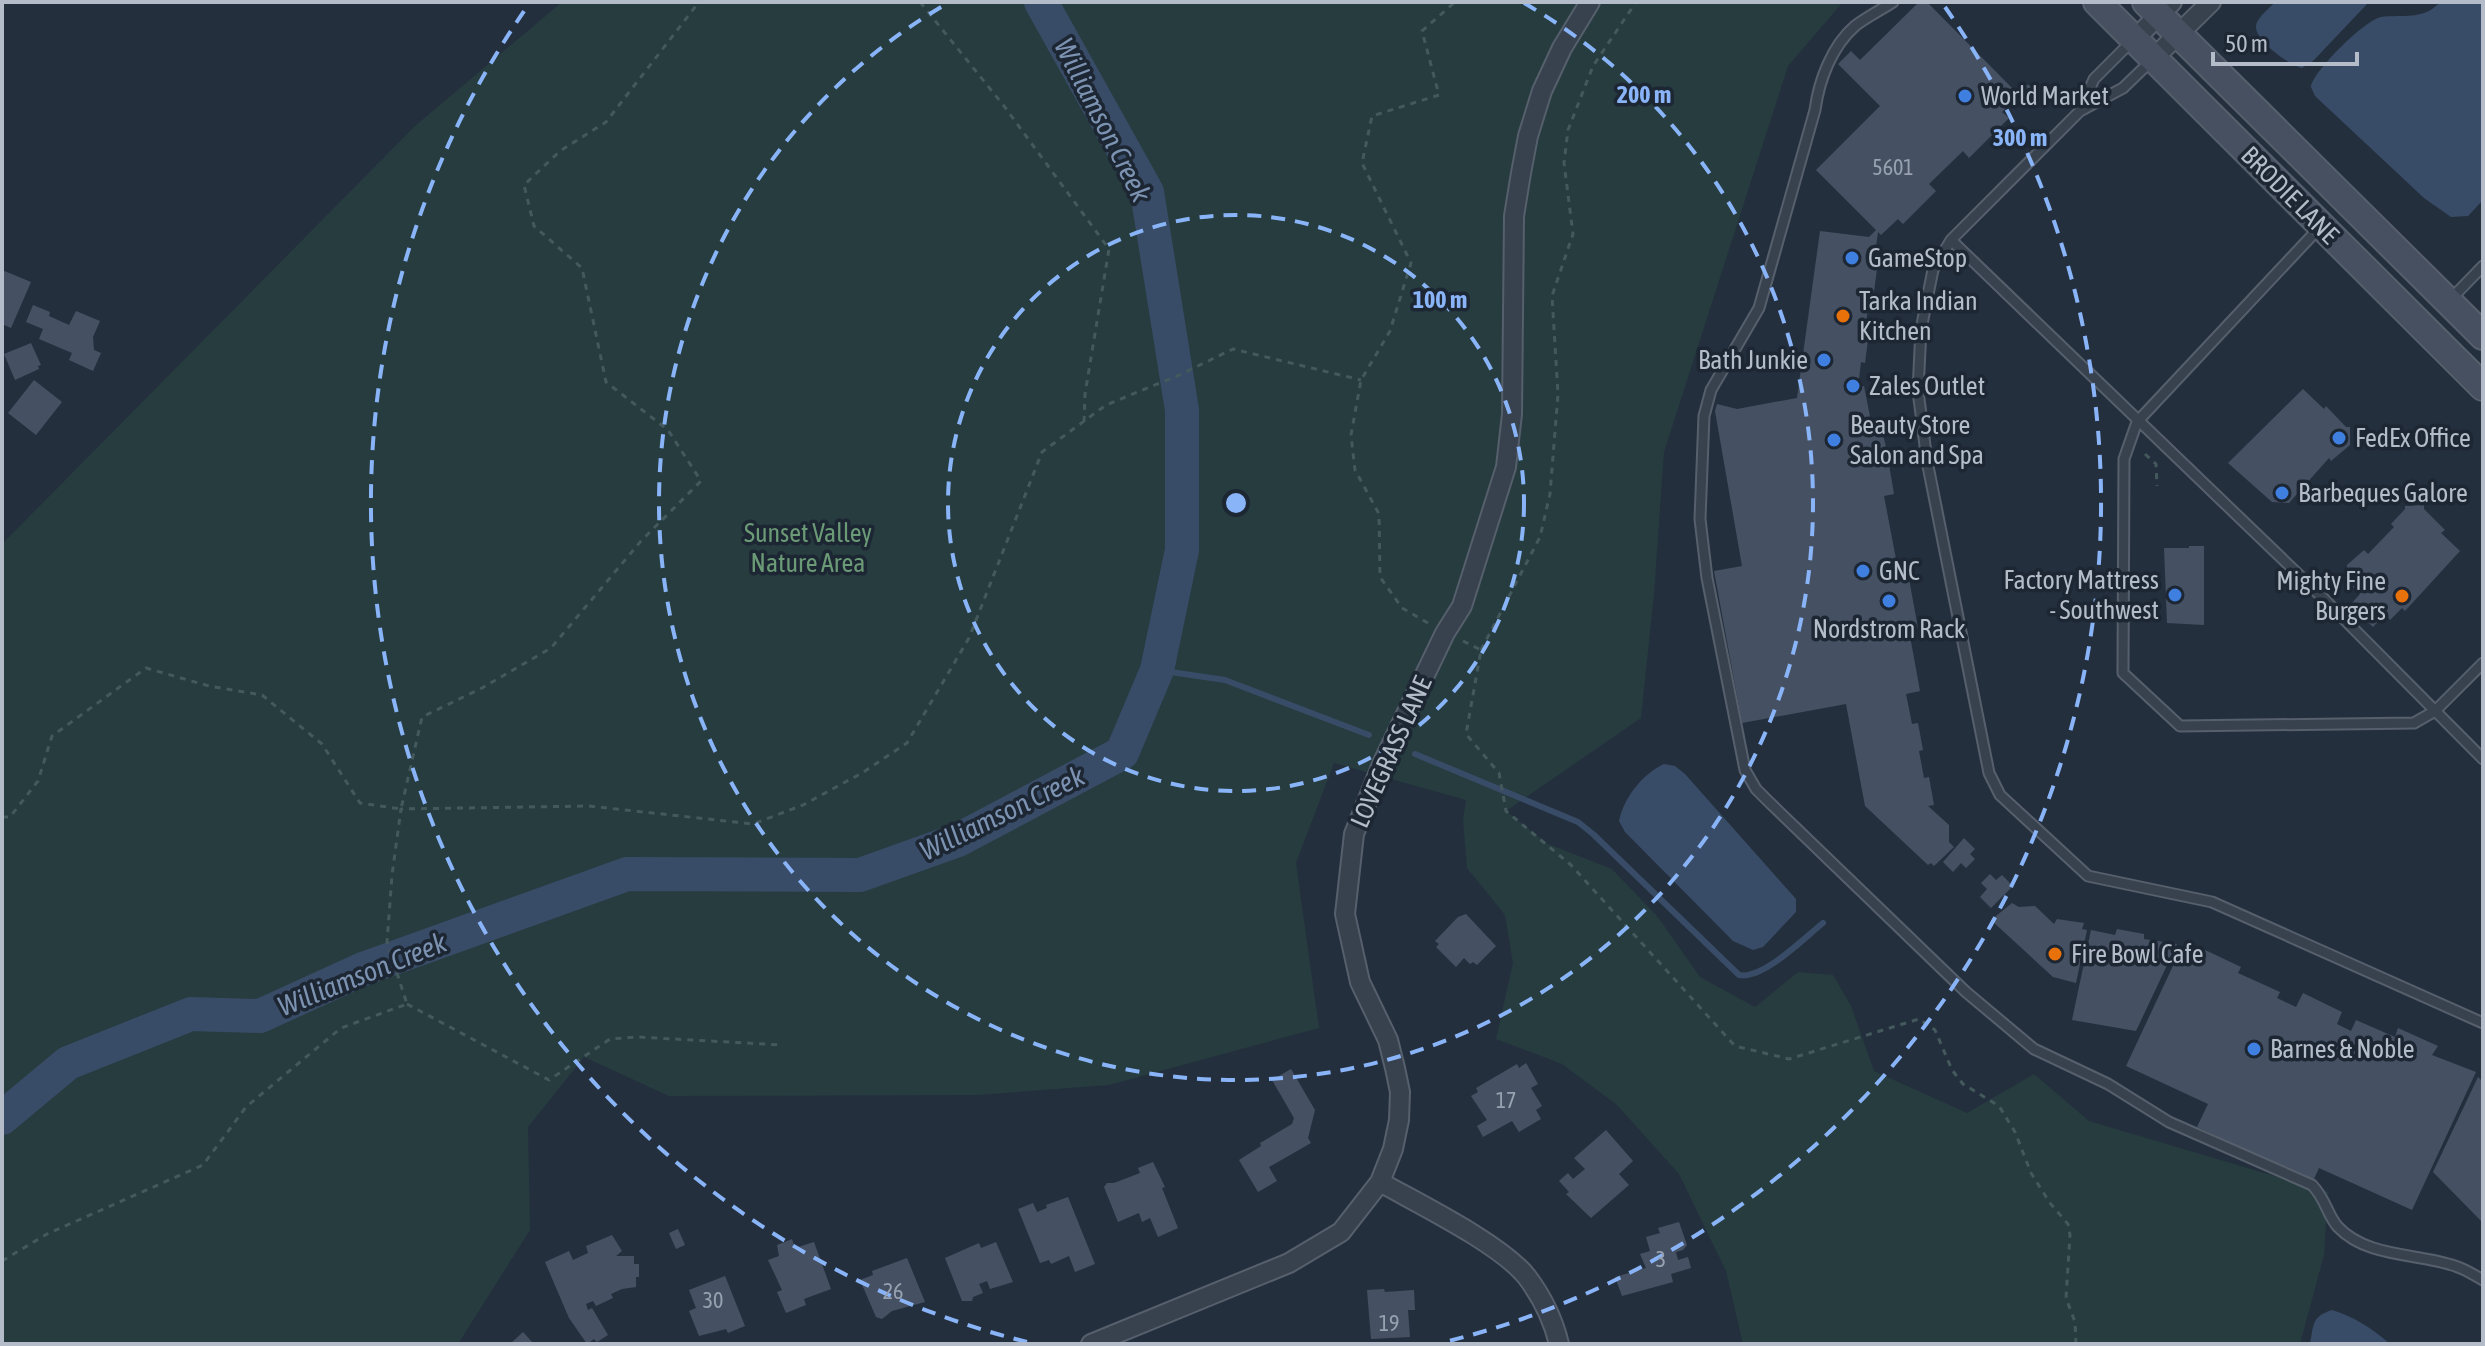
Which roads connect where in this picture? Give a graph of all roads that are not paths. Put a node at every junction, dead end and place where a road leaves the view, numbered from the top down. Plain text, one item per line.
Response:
1 (1590, 2) edge
2 (1893, 2) edge
3 (2097, 2) edge
4 (2211, 2) edge
5 (2159, 6) edge
6 (2179, 34) junction
7 (2134, 40) junction
8 (2153, 59) junction
9 (2080, 111) junction
10 (2321, 226) junction
11 (1951, 240) junction
12 (2483, 266) edge
13 (2449, 301) junction
14 (2483, 336) edge
15 (2483, 387) edge
16 (2137, 422) junction
17 (2483, 663) edge
18 (2435, 711) junction
19 (2483, 759) edge
20 (2483, 1023) edge
21 (1380, 1182) junction
22 (2483, 1280) edge
23 (1091, 1344) edge
24 (1559, 1344) edge

1 - 21 street, LOVEGRASS LANE
2 - 22 lane
3 - 7 main road, BRODIE LANE
4 - 6 street
5 - 6 main road, BRODIE LANE
5 - 7 street
6 - 8 street
6 - 13 main road, BRODIE LANE
7 - 8 main road, BRODIE LANE
7 - 9 lane
8 - 9 lane
8 - 10 main road, BRODIE LANE
9 - 11 lane
10 - 15 main road, BRODIE LANE
10 - 16 lane
11 - 16 lane
11 - 20 lane
12 - 13 lane
13 - 14 main road, BRODIE LANE
16 - 18 lane
16 - 18 lane
17 - 18 lane
18 - 19 lane
21 - 23 street, LOVEGRASS LANE
21 - 24 street

